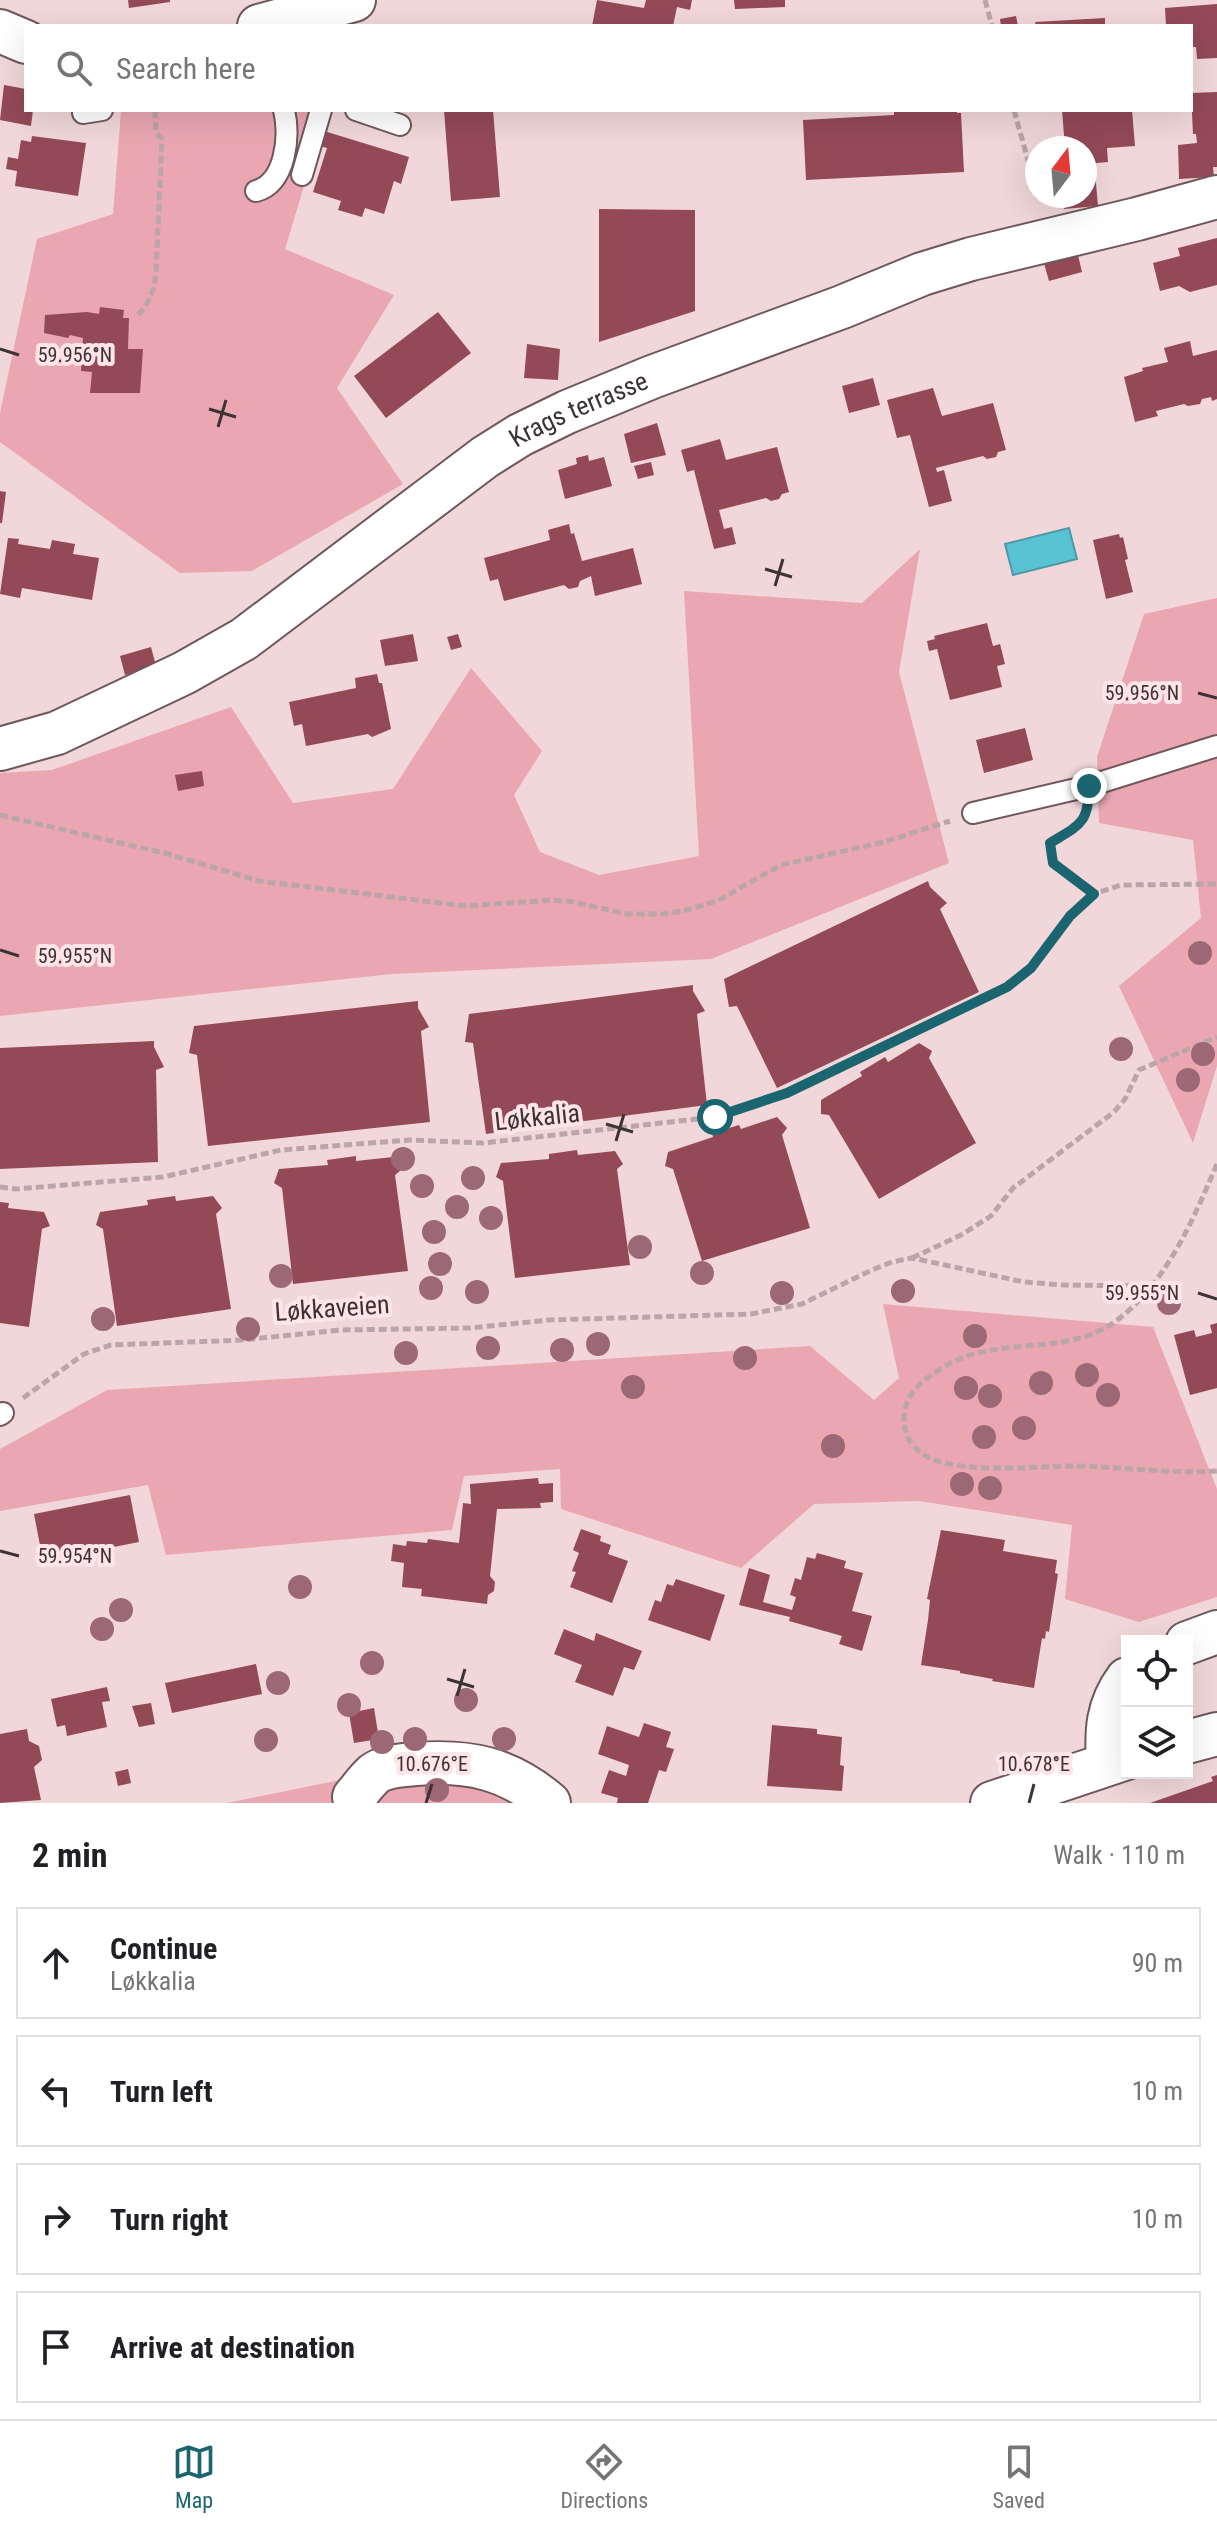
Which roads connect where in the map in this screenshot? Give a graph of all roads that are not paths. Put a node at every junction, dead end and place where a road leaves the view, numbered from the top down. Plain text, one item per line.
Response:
1 (354, 0) edge
2 (303, 21) edge
3 (277, 24) edge
4 (0, 31) edge
5 (24, 41) edge
6 (284, 112) edge
7 (320, 112) edge
8 (362, 112) edge
9 (400, 125) dead end
10 (302, 175) dead end
11 (256, 191) dead end
12 (1217, 197) edge
13 (1217, 746) edge
14 (0, 749) edge
15 (973, 813) road end
16 (1217, 1632) edge
17 (1193, 1641) edge
18 (1121, 1687) edge
19 (1217, 1734) edge
20 (1193, 1740) edge
21 (1117, 1761) edge
22 (352, 1800) edge
23 (549, 1803) edge
24 (992, 1803) edge

1 - 2 street
2 - 3 street
4 - 5 street
6 - 11 lane
7 - 10 lane
8 - 9 lane
12 - 14 street, Krags terrasse
13 - 15 lane
16 - 17 street
18 - 21 street
19 - 20 street
21 - 24 street
22 - 23 street

